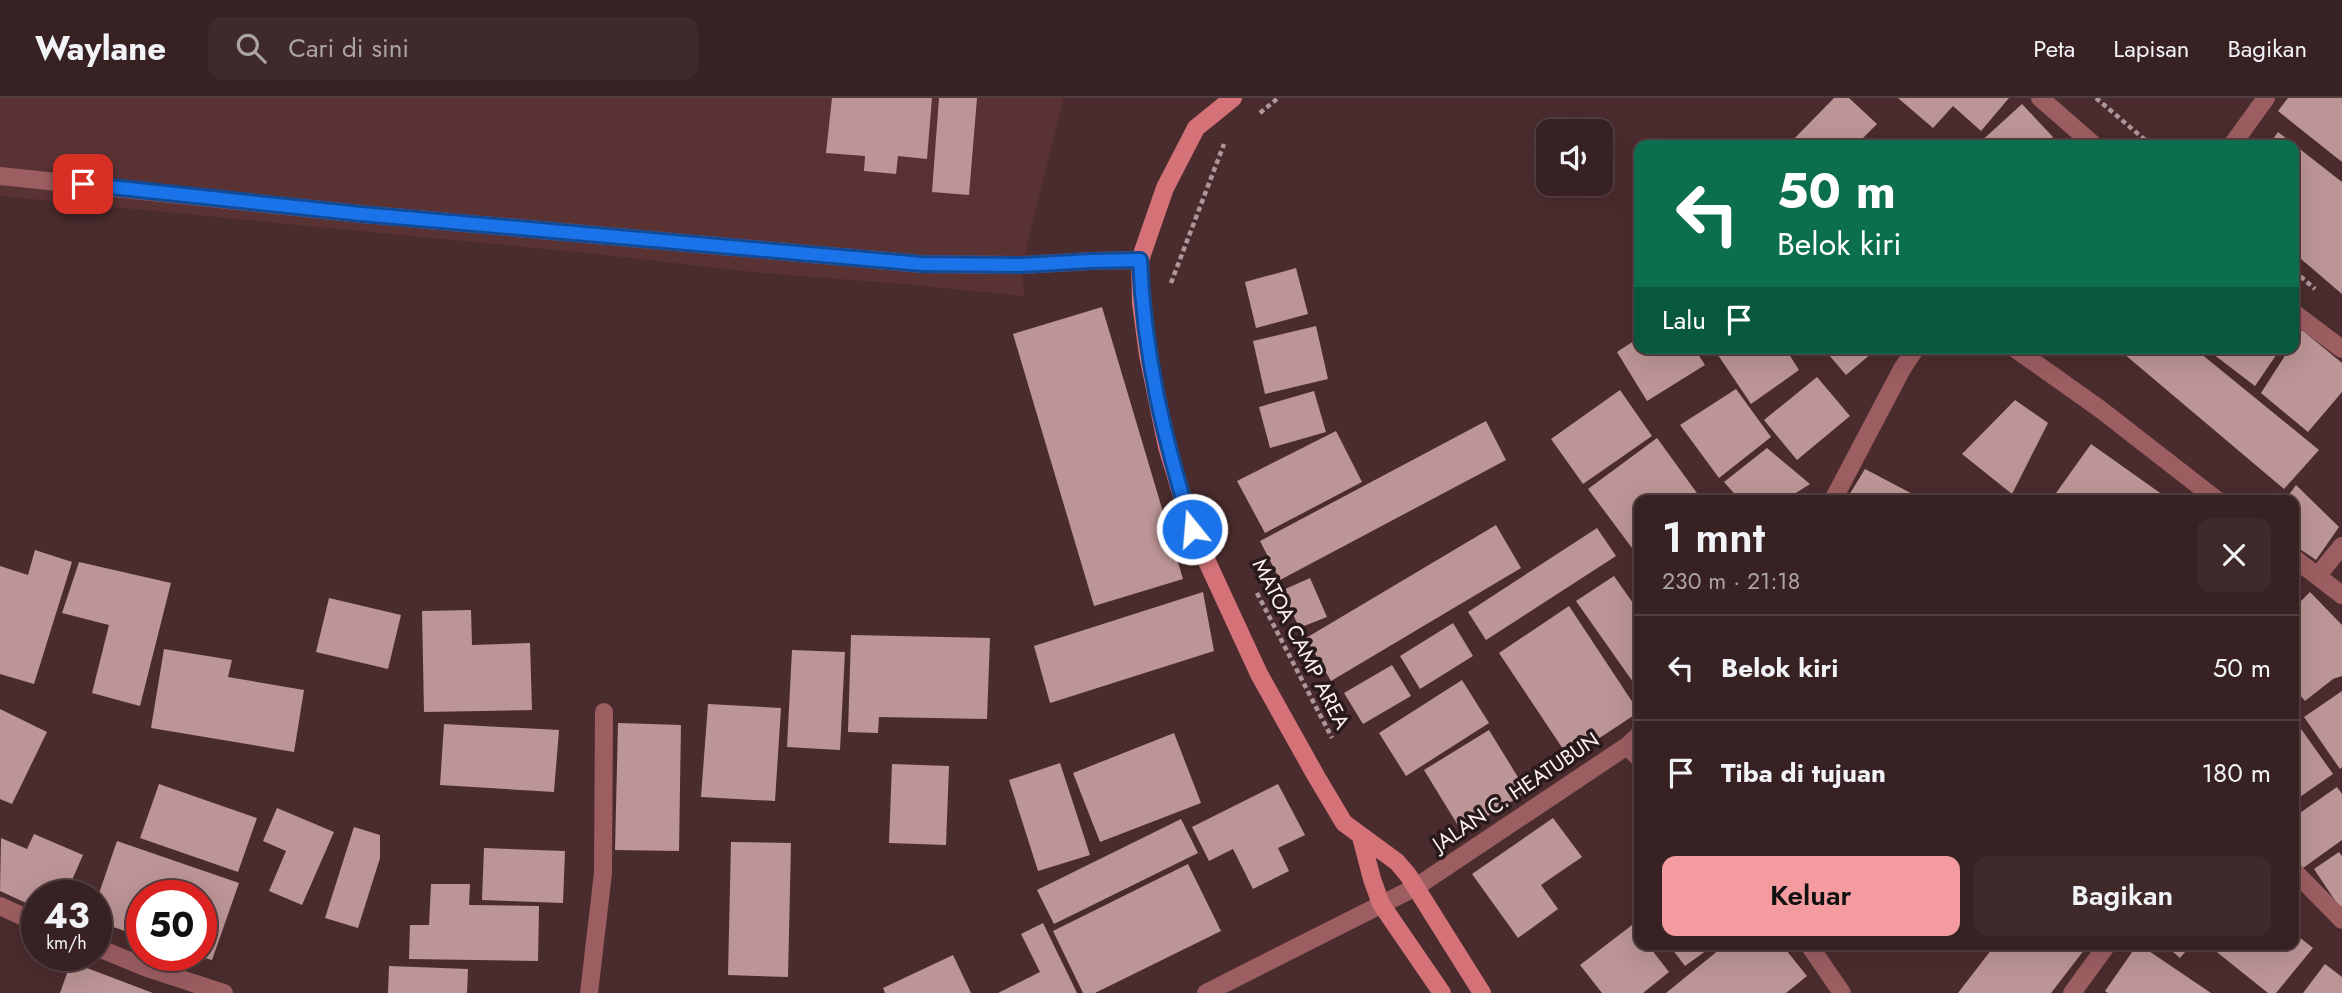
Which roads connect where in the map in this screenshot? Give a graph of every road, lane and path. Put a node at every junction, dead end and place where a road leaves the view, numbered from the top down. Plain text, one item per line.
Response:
1 (1233, 98) edge
2 (1278, 98) edge
3 (2040, 98) edge
4 (2096, 98) edge
5 (2266, 98) edge
6 (1257, 115) dead end
7 (2088, 140) edge
8 (2145, 140) edge
9 (2236, 140) edge
10 (1225, 141) dead end
11 (0, 176) edge
12 (1140, 260) junction
13 (1167, 294) dead end
14 (2299, 317) edge
15 (2342, 349) edge
16 (1912, 354) edge
17 (2022, 354) edge
18 (1836, 495) edge
19 (2211, 495) edge
20 (2342, 546) edge
21 (2299, 562) edge
22 (2318, 575) junction
23 (1255, 588) dead end
24 (2342, 595) edge
25 (604, 712) dead end
26 (1633, 740) edge
27 (1337, 747) dead end
28 (1361, 837) junction
29 (2299, 876) edge
30 (1416, 887) junction
31 (1381, 904) junction
32 (0, 906) edge
33 (21, 916) edge
34 (2342, 920) edge
35 (1812, 950) edge
36 (2103, 950) edge
37 (112, 954) edge
38 (219, 992) edge
39 (589, 993) edge
40 (1206, 993) edge
41 (1442, 993) edge
42 (1482, 993) edge
43 (1842, 993) edge
44 (2072, 993) edge

1 - 12 main road
2 - 6 path
3 - 7 street
4 - 8 path
5 - 9 street
10 - 13 path
11 - 12 street
12 - 28 main road
14 - 15 street
16 - 18 street
17 - 19 street
20 - 22 street
21 - 22 street
22 - 24 street
23 - 27 path, MATOA CAMP AREA
25 - 39 street
26 - 30 street, JALAN C. HEATUBUN
28 - 30 main road
28 - 31 main road
29 - 34 street
30 - 31 street, JALAN C. HEATUBUN
30 - 42 main road
31 - 40 street
31 - 41 main road
32 - 33 street
35 - 43 street
36 - 44 street
37 - 38 street

